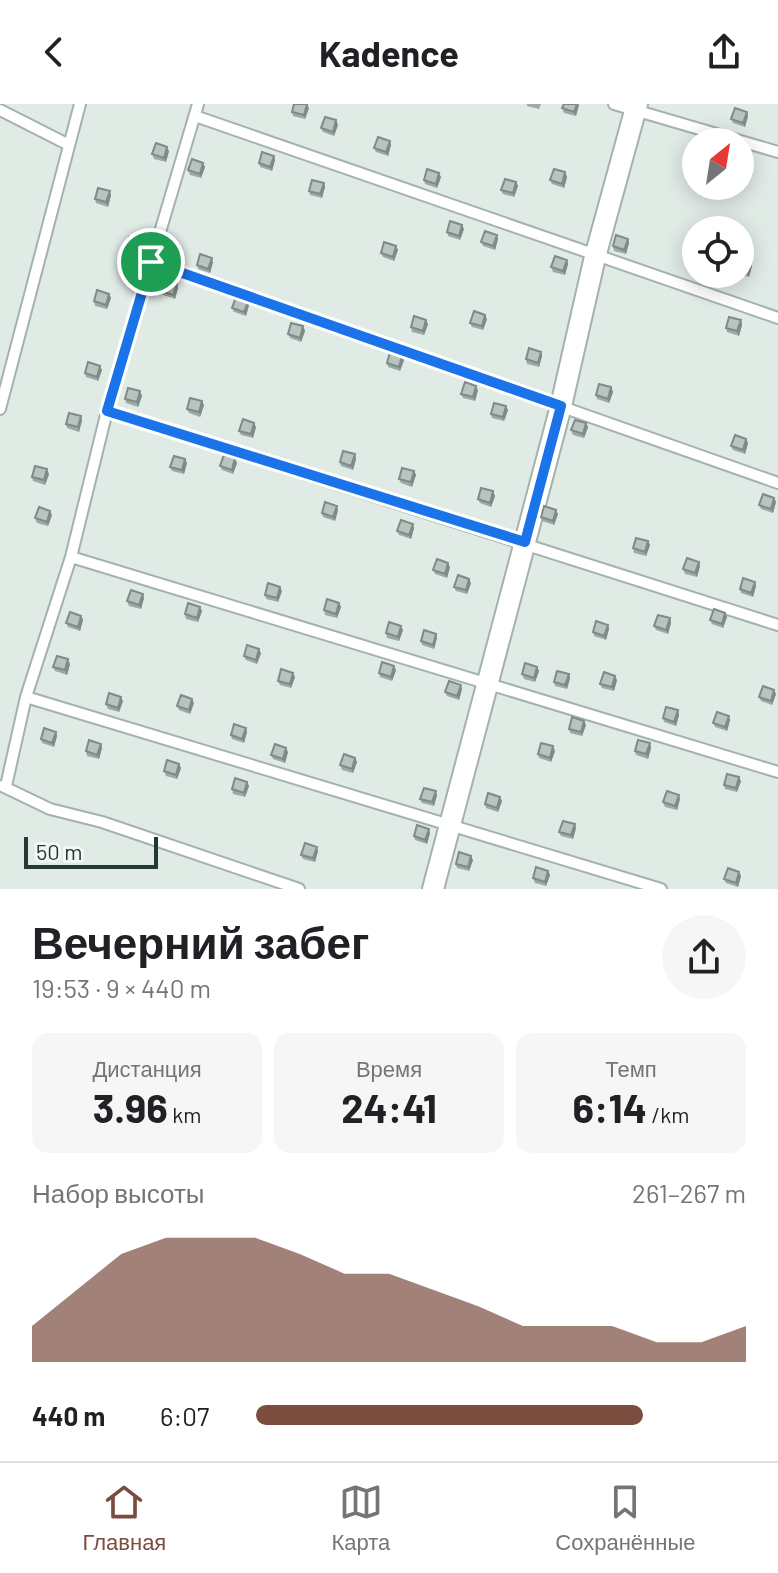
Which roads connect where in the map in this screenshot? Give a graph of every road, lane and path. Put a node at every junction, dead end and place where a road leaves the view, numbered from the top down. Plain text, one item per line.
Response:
1 (80, 104) edge
2 (198, 104) edge
3 (614, 104) edge
4 (636, 108) edge
5 (0, 110) edge
6 (195, 116) junction
7 (69, 145) junction
8 (778, 152) edge
9 (595, 257) junction
10 (151, 262) junction
11 (778, 318) edge
12 (561, 406) junction
13 (0, 409) edge
14 (107, 411) junction
15 (778, 483) edge
16 (525, 542) junction
17 (71, 557) junction
18 (778, 625) edge
19 (487, 685) junction
20 (26, 697) junction
21 (778, 772) edge
22 (3, 786) edge
23 (449, 826) junction
24 (299, 889) edge
25 (433, 889) edge
26 (661, 889) edge

1 - 7 lane
2 - 6 lane
3 - 4 lane
4 - 8 lane
4 - 9 street
5 - 7 lane
6 - 9 lane
6 - 10 lane
7 - 13 lane
9 - 11 lane
9 - 12 street
10 - 12 lane
10 - 14 lane
12 - 15 lane
12 - 16 street
14 - 16 lane
14 - 17 lane
16 - 18 lane
16 - 19 street
17 - 19 lane
17 - 20 lane
19 - 21 lane
19 - 23 street
20 - 22 lane
20 - 23 lane
22 - 24 lane
23 - 25 street
23 - 26 lane

